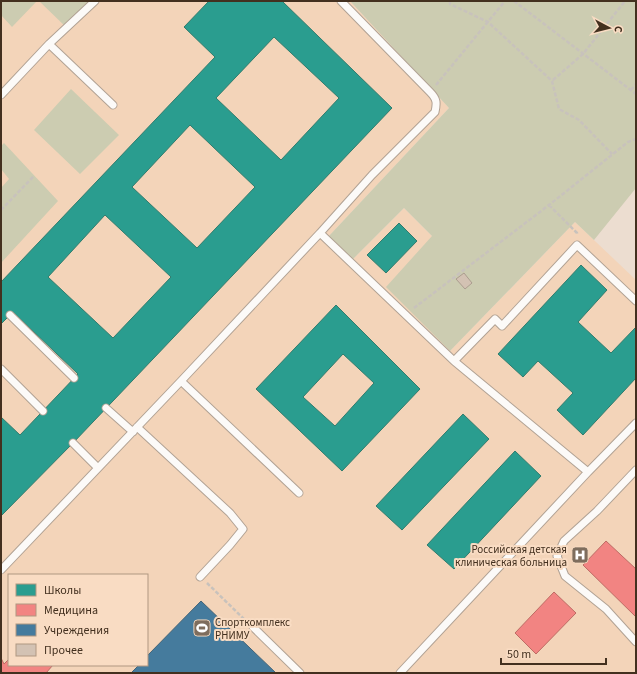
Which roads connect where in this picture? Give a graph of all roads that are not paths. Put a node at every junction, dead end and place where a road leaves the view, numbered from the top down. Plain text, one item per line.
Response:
1 (95, 1) edge
2 (341, 1) edge
3 (49, 44) junction
4 (1, 95) edge
5 (113, 105) dead end
6 (320, 233) junction
7 (636, 301) edge
8 (10, 315) dead end
9 (454, 361) junction
10 (1, 370) edge
11 (74, 378) dead end
12 (181, 381) junction
13 (106, 408) dead end
14 (43, 411) dead end
15 (636, 423) edge
16 (135, 429) junction
17 (73, 443) dead end
18 (98, 468) junction
19 (636, 470) edge
20 (588, 472) junction
21 (299, 493) dead end
22 (1, 570) edge
23 (200, 577) road end
24 (253, 628) road end
25 (636, 642) edge
26 (300, 673) edge
27 (400, 673) edge

1 - 3 lane
2 - 6 lane
3 - 4 lane
3 - 5 lane
6 - 9 lane
6 - 12 lane
7 - 9 lane
8 - 11 lane
9 - 20 lane
10 - 14 lane
12 - 16 lane
12 - 21 lane
13 - 16 lane
15 - 20 lane
16 - 18 lane
16 - 23 lane
17 - 18 lane
18 - 22 lane
19 - 25 lane
20 - 27 lane
24 - 26 lane

